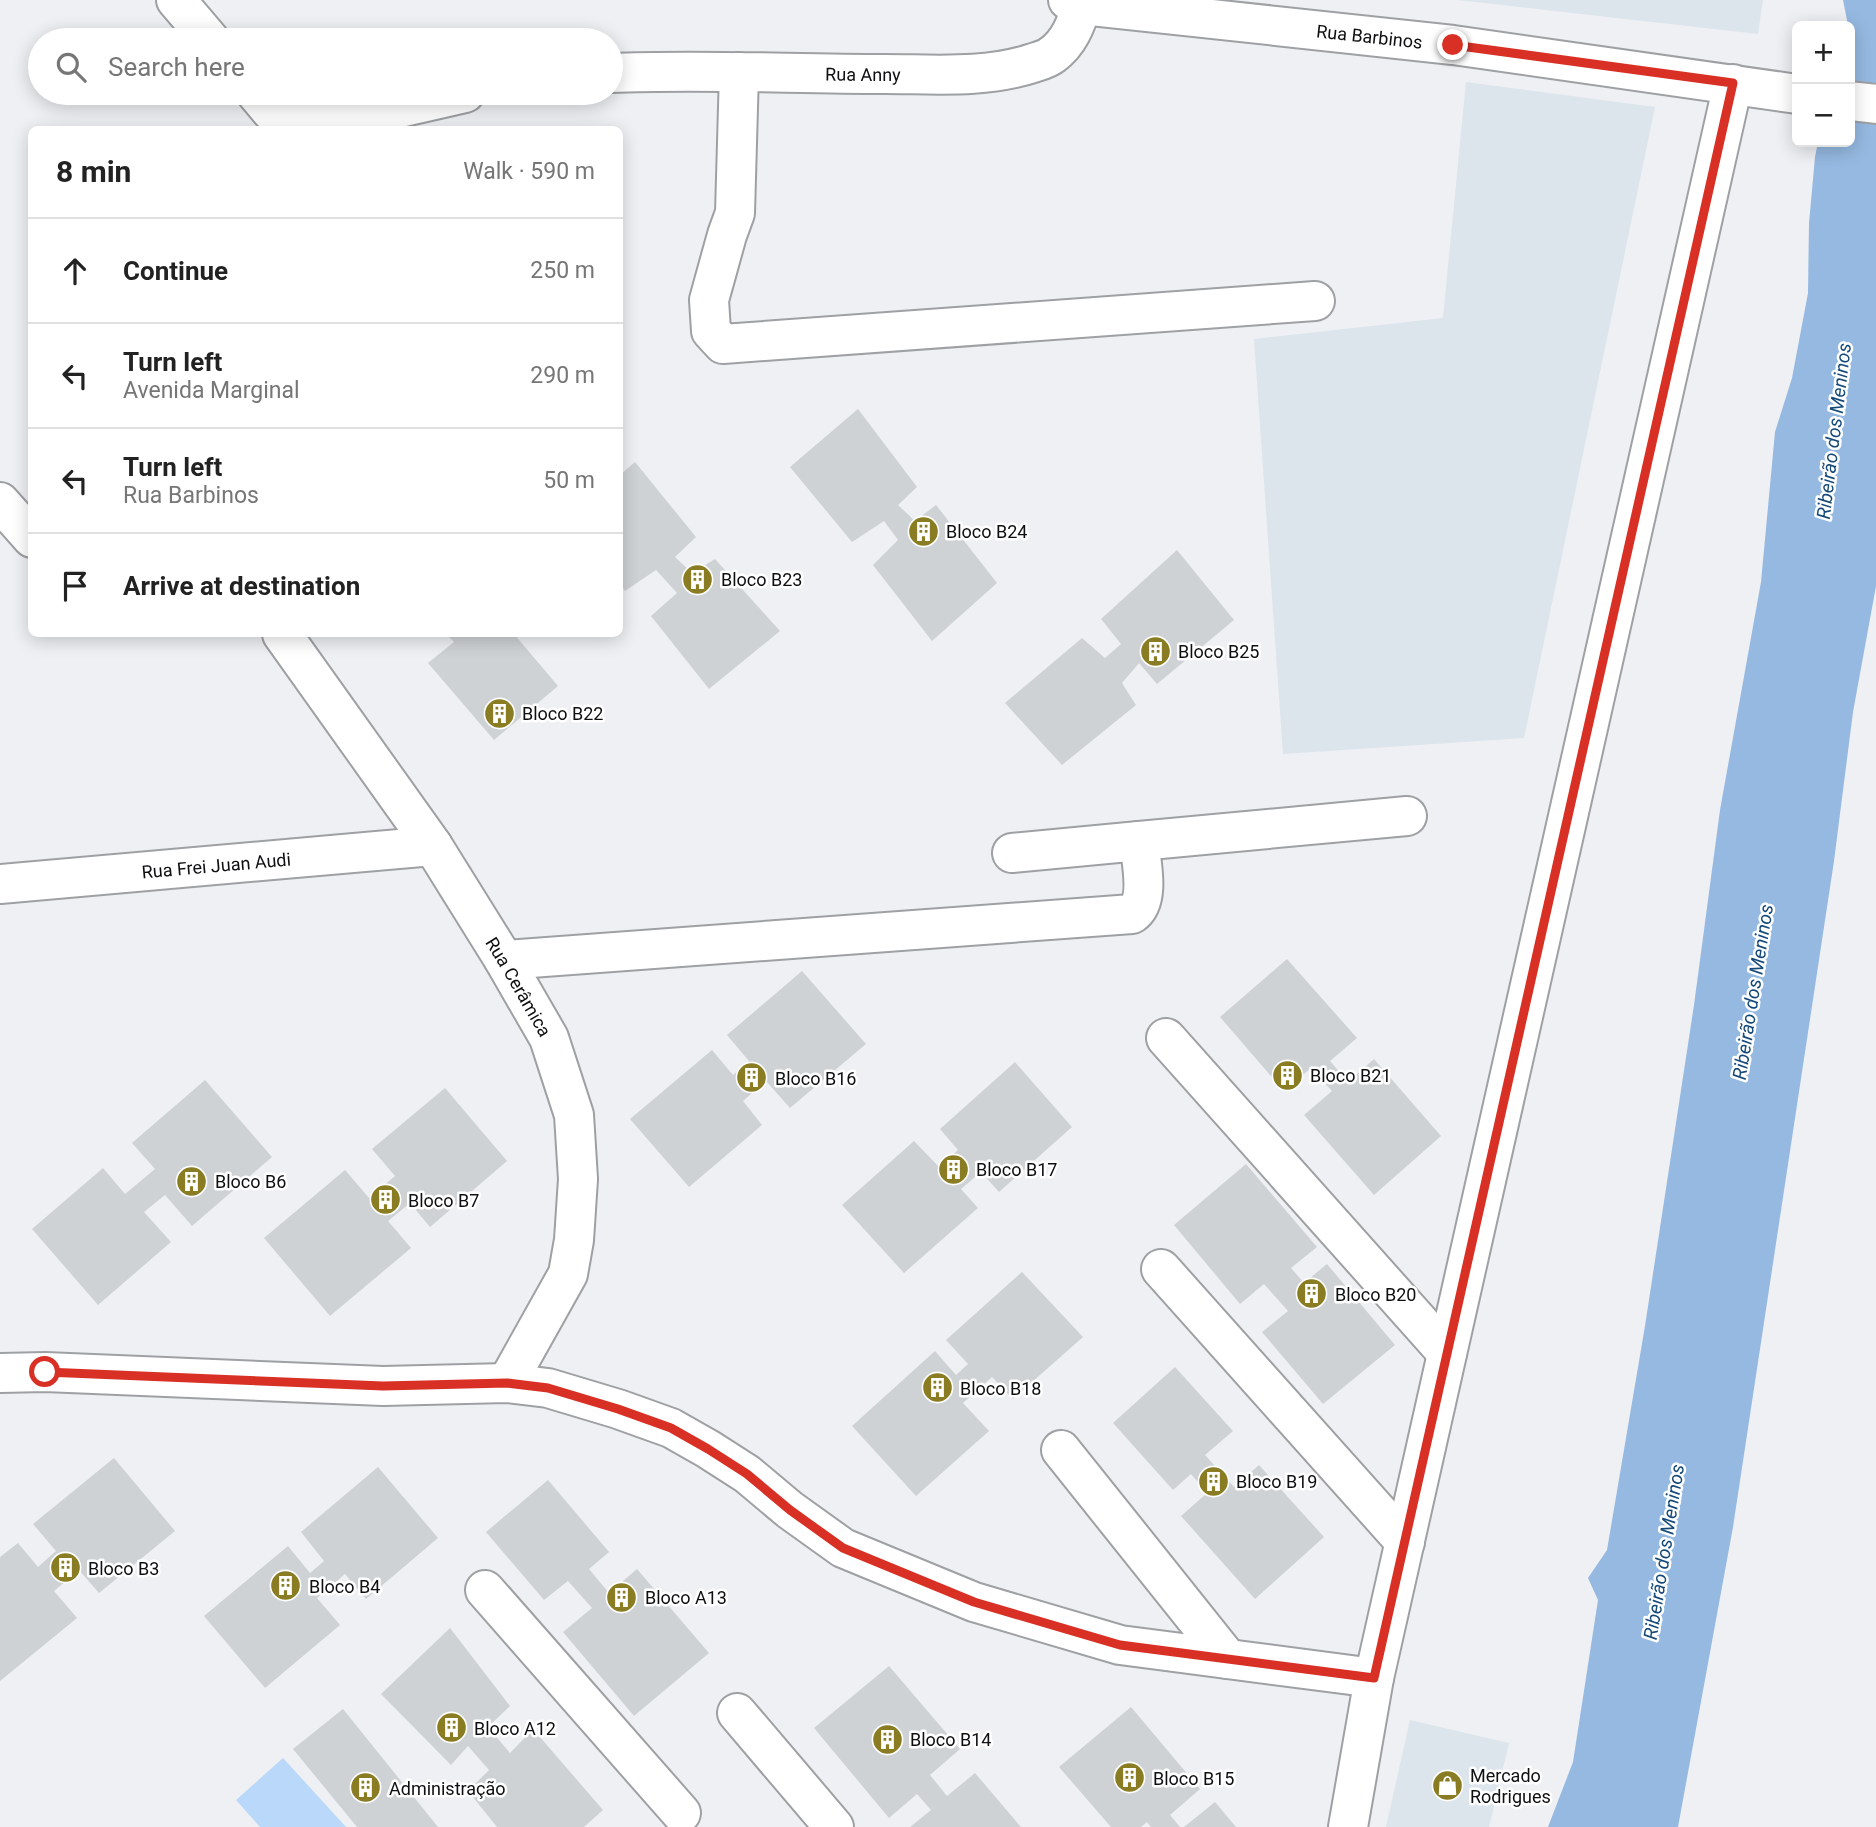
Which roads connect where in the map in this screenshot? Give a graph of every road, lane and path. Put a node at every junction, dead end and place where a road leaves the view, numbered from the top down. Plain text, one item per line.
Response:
1 (176, 0) edge
2 (1075, 3) edge
3 (1131, 6) edge
4 (200, 28) edge
5 (623, 72) edge
6 (739, 72) junction
7 (1733, 83) junction
8 (1792, 93) edge
9 (1855, 102) edge
10 (1876, 104) edge
11 (413, 105) edge
12 (264, 111) edge
13 (1315, 301) dead end
14 (0, 502) edge
15 (28, 534) edge
16 (284, 637) edge
17 (1407, 816) dead end
18 (1139, 841) junction
19 (433, 846) junction
20 (1012, 853) dead end
21 (0, 884) edge
22 (504, 960) junction
23 (1166, 1038) dead end
24 (1161, 1269) dead end
25 (1447, 1353) junction
26 (0, 1373) edge
27 (507, 1383) junction
28 (1061, 1450) dead end
29 (1405, 1542) junction
30 (485, 1590) dead end
31 (1228, 1659) junction
32 (1374, 1678) junction
33 (737, 1713) dead end
34 (681, 1813) dead end
35 (834, 1827) edge
36 (1348, 1827) edge

1 - 4 street
2 - 3 street, Rua Barbinos
2 - 6 street, Rua Anny
3 - 7 street, Rua Barbinos
5 - 6 street, Rua Anny
6 - 13 street
7 - 8 street, Rua Barbinos
7 - 25 street
9 - 10 street
11 - 12 street
14 - 15 street
16 - 19 street, Rua Cerâmica
17 - 18 street
18 - 20 street
18 - 22 street
19 - 21 street, Rua Frei Juan Audi
19 - 22 street, Rua Cerâmica
22 - 27 street, Rua Cerâmica
23 - 25 street
24 - 29 street
25 - 29 street
26 - 27 street
27 - 31 street
28 - 31 street
29 - 32 street
30 - 34 street
31 - 32 street
32 - 36 street
33 - 35 street

